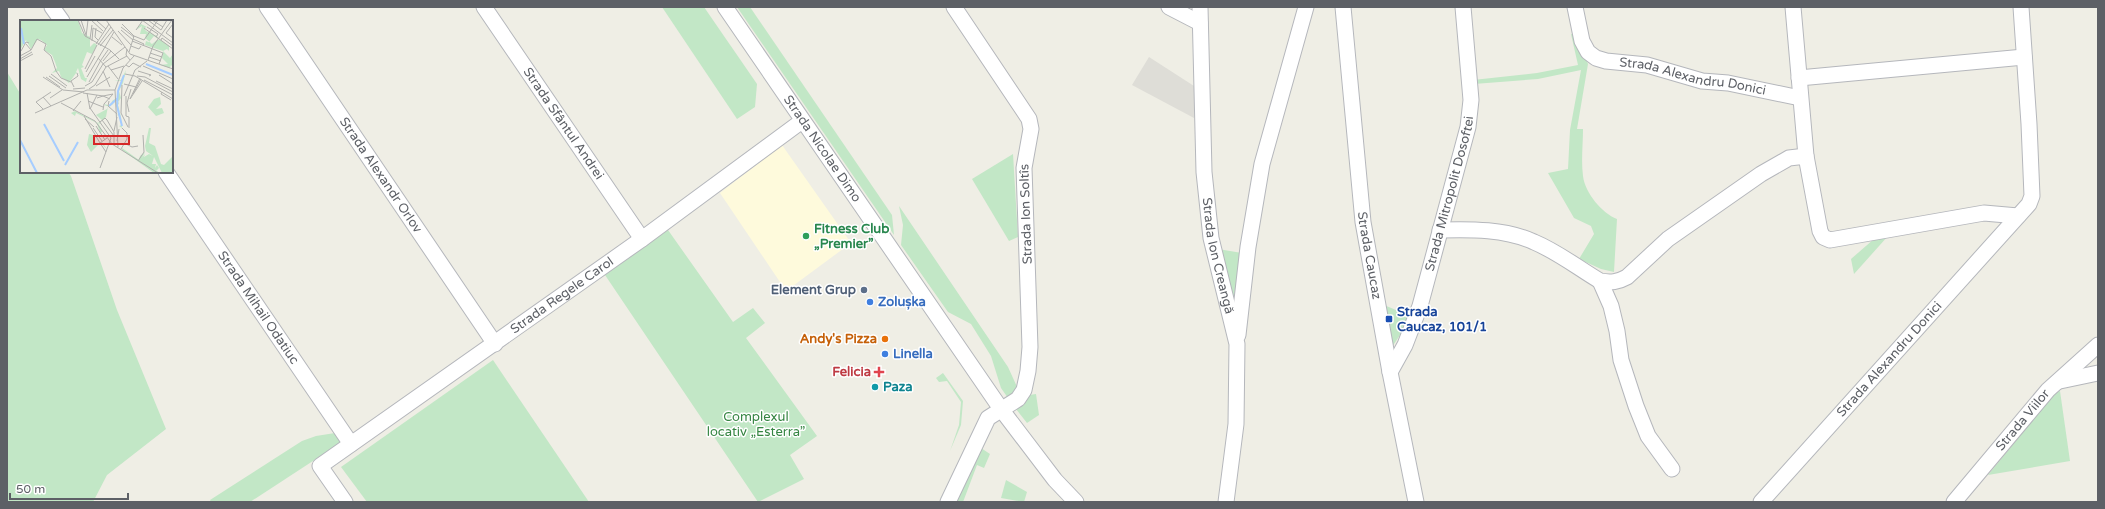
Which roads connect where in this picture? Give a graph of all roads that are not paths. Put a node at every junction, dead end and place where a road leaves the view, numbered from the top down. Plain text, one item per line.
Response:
1 (267, 7) edge
2 (484, 7) edge
3 (724, 7) edge
4 (954, 7) edge
5 (1170, 7) edge
6 (1200, 7) edge
7 (1306, 7) edge
8 (1342, 7) edge
9 (1463, 7) edge
10 (1575, 7) edge
11 (1793, 7) edge
12 (2021, 7) edge
13 (1200, 23) junction
14 (2024, 58) junction
15 (1799, 78) junction
16 (1800, 98) junction
17 (802, 121) junction
18 (1806, 156) junction
19 (167, 173) edge
20 (2018, 216) junction
21 (1440, 230) junction
22 (642, 240) junction
23 (1600, 281) junction
24 (495, 344) junction
25 (1237, 344) junction
26 (2098, 345) edge
27 (1390, 372) junction
28 (2098, 373) edge
29 (2059, 381) junction
30 (1001, 409) junction
31 (351, 444) junction
32 (1672, 469) dead end
33 (345, 502) edge
34 (948, 502) edge
35 (1076, 502) edge
36 (1226, 502) edge
37 (1416, 502) edge
38 (1761, 502) edge
39 (1954, 502) edge

1 - 24 street, Strada Alexandr Orlov
2 - 22 street, Strada Sfântul Andrei
3 - 17 street, Strada Nicolae Dimo
4 - 30 street, Strada Ion Soltîs
5 - 13 street
6 - 13 street, Strada Ion Creangă
7 - 25 street
8 - 27 street, Strada Caucaz
9 - 21 street, Strada Mitropolit Dosoftei
10 - 16 street, Strada Alexandru Donici
11 - 15 street
12 - 14 street, Strada Alexandru Donici
13 - 25 street, Strada Ion Creangă
14 - 15 street
14 - 20 street, Strada Alexandru Donici
15 - 16 street
16 - 18 street
17 - 22 street, Strada Regele Carol
17 - 30 street, Strada Nicolae Dimo
18 - 20 street
18 - 23 street
19 - 31 street, Strada Mihail Odatiuc
20 - 38 street, Strada Alexandru Donici
21 - 23 street
21 - 27 street, Strada Mitropolit Dosoftei
22 - 24 street, Strada Regele Carol
23 - 32 street
24 - 31 street, Strada Regele Carol
25 - 36 street, Strada Ion Creangă
26 - 29 street, Strada Viilor
27 - 37 street, Strada Caucaz
28 - 29 street
29 - 39 street, Strada Viilor
30 - 34 street
30 - 35 street, Strada Nicolae Dimo
31 - 33 street, Strada Regele Carol

